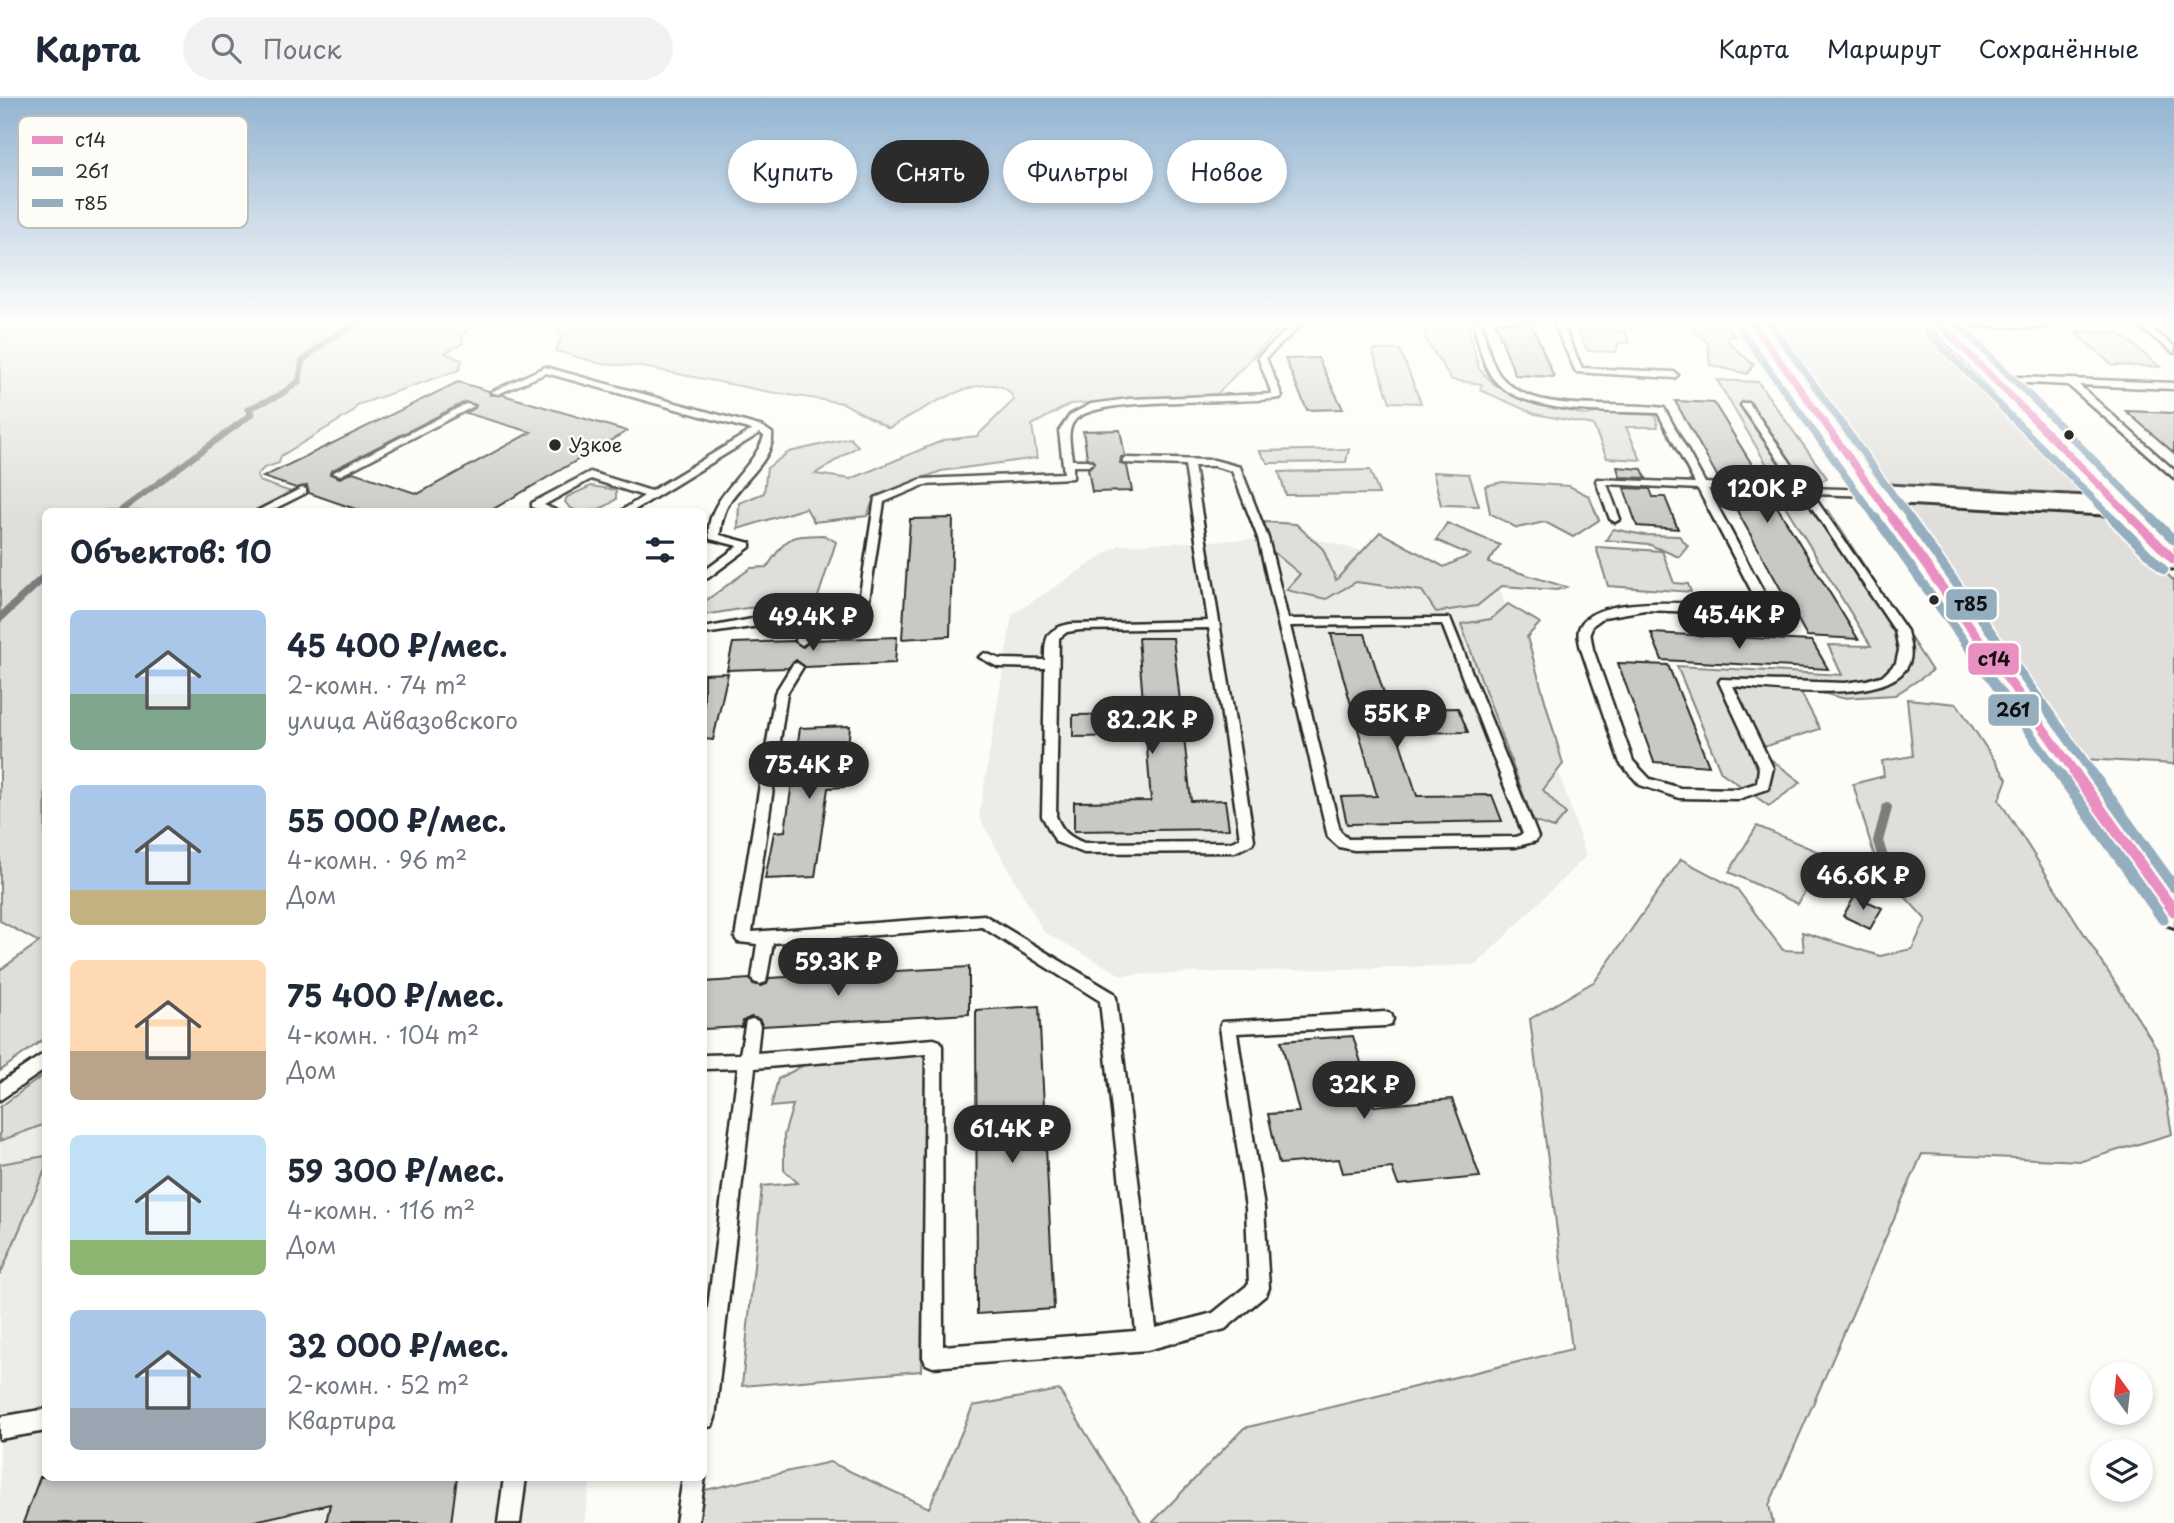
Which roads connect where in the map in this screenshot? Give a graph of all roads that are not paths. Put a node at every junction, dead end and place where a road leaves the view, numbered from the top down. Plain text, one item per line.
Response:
1 (505, 388) edge
2 (612, 388) edge
3 (1274, 388) edge
4 (1511, 388) edge
5 (1799, 388) edge
6 (2002, 388) edge
7 (2077, 388) edge
8 (495, 393) dead end
9 (1746, 405) dead end
10 (469, 406) dead end
11 (760, 429) junction
12 (1126, 461) dead end
13 (1189, 462) junction
14 (1067, 463) junction
15 (1088, 463) dead end
16 (337, 473) dead end
17 (2174, 475) edge
18 (1703, 486) junction
19 (1723, 487) dead end
20 (1766, 489) dead end
21 (1804, 490) junction
22 (302, 491) dead end
23 (1872, 493) junction
24 (652, 495) junction
25 (2121, 507) junction
26 (268, 508) edge
27 (544, 508) edge
28 (631, 508) edge
29 (1615, 519) dead end
30 (709, 536) edge
31 (2174, 560) edge
32 (707, 574) edge
33 (804, 621) junction
34 (1283, 622) junction
35 (1214, 624) junction
36 (707, 630) edge
37 (802, 641) dead end
38 (985, 657) dead end
39 (1051, 664) junction
40 (797, 667) dead end
41 (2174, 911) edge
42 (766, 938) junction
43 (760, 978) dead end
44 (1385, 1019) dead end
45 (752, 1026) dead end
46 (42, 1062) edge
47 (707, 1062) edge
48 (748, 1062) junction
49 (0, 1093) edge
50 (1147, 1340) junction
51 (707, 1394) edge
52 (42, 1421) edge
53 (0, 1428) edge
54 (514, 1481) edge
55 (693, 1481) edge
56 (509, 1523) edge
57 (687, 1523) edge

1 - 8 lane
2 - 11 lane
3 - 14 lane
4 - 18 lane
5 - 23 main road
6 - 25 main road
7 - 17 lane
9 - 21 lane
10 - 16 lane
11 - 24 lane
11 - 30 lane
12 - 13 lane
13 - 34 lane
13 - 35 lane
14 - 15 lane
14 - 33 lane
18 - 19 lane
18 - 21 lane
18 - 29 lane
20 - 21 lane
21 - 23 lane
22 - 26 lane
23 - 25 main road
23 - 41 main road
24 - 27 lane
24 - 28 lane
25 - 31 main road
30 - 32 lane
33 - 36 lane
33 - 37 lane
34 - 34 lane
35 - 39 lane
35 - 39 lane
38 - 39 lane
40 - 42 lane
42 - 43 lane
42 - 50 lane
44 - 50 lane
45 - 48 lane
46 - 49 lane
47 - 48 lane
48 - 50 lane
48 - 51 lane
52 - 53 lane
54 - 56 lane
55 - 57 lane

